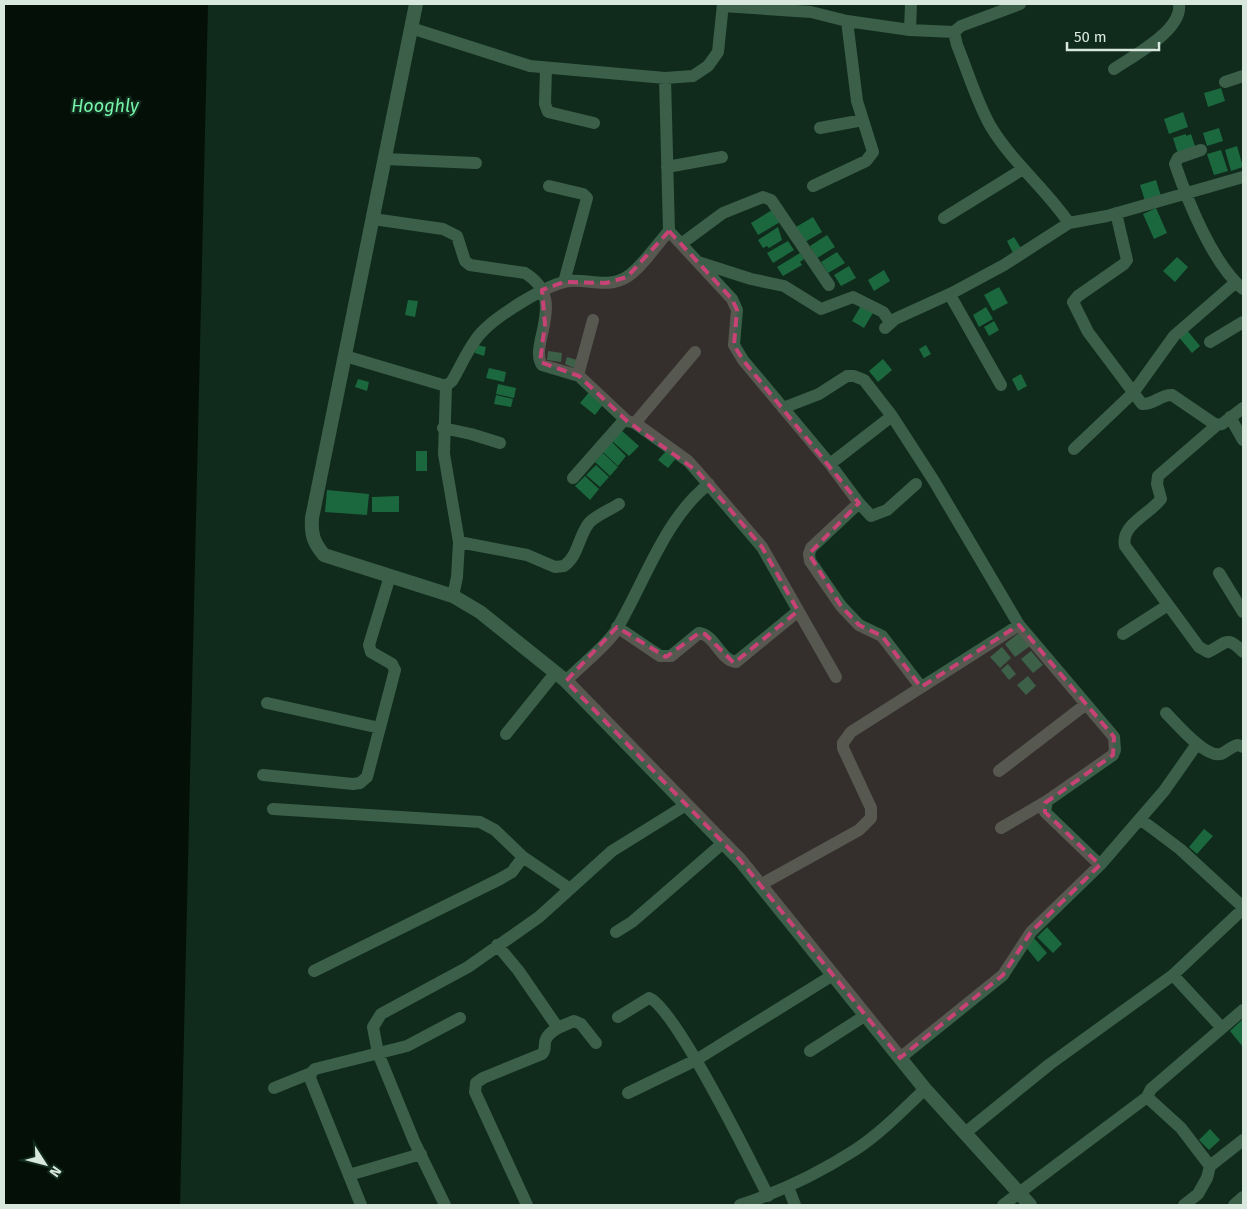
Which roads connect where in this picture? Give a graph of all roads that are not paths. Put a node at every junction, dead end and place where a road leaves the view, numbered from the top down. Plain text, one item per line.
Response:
1 (416, 4) edge
2 (911, 4) edge
3 (1020, 4) edge
4 (1179, 4) edge
5 (723, 5) edge
6 (847, 21) junction
7 (411, 28) junction
8 (910, 30) junction
9 (954, 32) junction
10 (546, 68) junction
11 (1114, 69) dead end
12 (1243, 76) edge
13 (665, 78) junction
14 (1225, 82) dead end
15 (863, 120) junction
16 (594, 123) dead end
17 (820, 128) dead end
18 (1201, 150) dead end
19 (722, 157) dead end
20 (385, 158) junction
21 (476, 163) dead end
22 (667, 167) junction
23 (1023, 169) junction
24 (1243, 177) edge
25 (549, 186) dead end
26 (813, 186) dead end
27 (1185, 193) junction
28 (1116, 213) junction
29 (944, 218) dead end
30 (372, 220) junction
31 (1069, 223) junction
32 (669, 231) junction
33 (681, 244) junction
34 (697, 262) junction
35 (564, 282) junction
36 (829, 285) dead end
37 (1239, 286) edge
38 (542, 290) junction
39 (950, 294) junction
40 (593, 320) dead end
41 (1243, 322) edge
42 (1210, 342) dead end
43 (695, 352) dead end
44 (345, 356) junction
45 (578, 375) junction
46 (1001, 385) dead end
47 (446, 386) junction
48 (1133, 393) junction
49 (783, 408) junction
50 (1243, 408) edge
51 (892, 416) junction
52 (1230, 417) junction
53 (630, 421) junction
54 (1216, 425) junction
55 (444, 428) junction
56 (1243, 440) edge
57 (500, 443) dead end
58 (1074, 449) dead end
59 (830, 464) junction
60 (573, 478) dead end
61 (709, 484) junction
62 (916, 484) dead end
63 (858, 503) junction
64 (619, 504) dead end
65 (459, 542) junction
66 (1219, 573) dead end
67 (390, 576) junction
68 (453, 596) junction
69 (1168, 605) junction
70 (797, 612) junction
71 (1243, 612) edge
72 (1019, 625) junction
73 (617, 628) junction
74 (1123, 634) dead end
75 (1241, 645) edge
76 (561, 676) junction
77 (836, 677) dead end
78 (921, 687) junction
79 (267, 703) dead end
80 (1085, 705) junction
81 (1166, 713) dead end
82 (380, 728) junction
83 (506, 734) dead end
84 (1242, 743) edge
85 (1197, 744) junction
86 (999, 771) dead end
87 (263, 775) dead end
88 (1047, 801) junction
89 (686, 804) junction
90 (273, 809) dead end
91 (1140, 819) junction
92 (1001, 828) dead end
93 (723, 843) junction
94 (523, 857) junction
95 (1100, 865) junction
96 (760, 885) junction
97 (570, 890) junction
98 (1243, 908) edge
99 (616, 932) dead end
100 (497, 945) junction
101 (314, 971) dead end
102 (833, 975) junction
103 (1173, 975) junction
104 (1243, 1010) edge
105 (866, 1016) junction
106 (618, 1017) dead end
107 (460, 1018) dead end
108 (1221, 1027) junction
109 (558, 1028) junction
110 (596, 1043) dead end
111 (810, 1051) dead end
112 (378, 1053) junction
113 (900, 1058) junction
114 (696, 1060) junction
115 (311, 1073) junction
116 (274, 1088) dead end
117 (925, 1089) junction
118 (628, 1093) dead end
119 (1147, 1097) junction
120 (965, 1133) junction
121 (1243, 1140) edge
122 (421, 1154) junction
123 (1210, 1166) junction
124 (349, 1175) junction
125 (788, 1187) junction
126 (1019, 1193) junction
127 (768, 1196) junction
128 (1243, 1197) edge
129 (793, 1204) edge
130 (361, 1205) edge
131 (445, 1205) edge
132 (527, 1205) edge
133 (740, 1205) edge
134 (1002, 1205) edge
135 (1030, 1205) edge
136 (1184, 1205) edge
137 (1234, 1205) edge

1 - 7 street
2 - 8 street
3 - 9 street
4 - 11 street
5 - 6 street
5 - 13 street
6 - 8 street
6 - 15 street
7 - 10 street
7 - 20 street
8 - 9 street
9 - 23 street
10 - 13 street
10 - 16 street
12 - 14 street
13 - 22 street
15 - 17 street
15 - 26 street
18 - 27 street
19 - 22 street
20 - 21 street
20 - 30 street
22 - 32 street
23 - 29 street
23 - 31 street
24 - 27 street
25 - 35 street
27 - 28 street
27 - 37 street
28 - 31 street
28 - 48 street
30 - 38 street
30 - 44 street
31 - 39 street
32 - 33 street
32 - 35 street
33 - 34 street
33 - 36 street
34 - 39 street
34 - 49 street
35 - 38 street
37 - 48 street
38 - 45 street
38 - 47 street
39 - 46 street
40 - 45 street
41 - 42 street
43 - 53 street
44 - 47 street
44 - 67 street
45 - 53 street
47 - 55 street
48 - 54 street
48 - 58 street
49 - 51 street
49 - 59 street
50 - 52 street
51 - 59 street
51 - 72 street
52 - 54 street
52 - 56 street
53 - 60 street
53 - 61 street
54 - 69 street
55 - 57 street
55 - 65 street
59 - 63 street
61 - 70 street
61 - 73 street
62 - 63 street
63 - 78 street
64 - 65 street
65 - 68 street
66 - 71 street
67 - 68 street
67 - 82 street
68 - 76 street
69 - 74 street
69 - 75 street
70 - 73 street
70 - 77 street
72 - 78 street
72 - 80 street
73 - 76 street
76 - 83 street
76 - 89 street
78 - 96 street
79 - 82 street
80 - 86 street
80 - 88 street
81 - 85 street
82 - 87 street
84 - 85 street
85 - 91 street
88 - 92 street
88 - 95 street
89 - 93 street
89 - 97 street
90 - 94 street
91 - 95 street
91 - 98 street
93 - 96 street
93 - 99 street
94 - 97 street
94 - 101 street
95 - 113 street
96 - 102 street
97 - 100 street
98 - 103 street
100 - 109 street
100 - 112 street
102 - 105 street
102 - 114 street
103 - 108 street
103 - 120 street
104 - 108 street
105 - 111 street
105 - 113 street
106 - 114 street
107 - 112 street
108 - 119 street
109 - 110 street
109 - 132 street
112 - 115 street
112 - 122 street
113 - 117 street
114 - 118 street
114 - 127 street
115 - 116 street
115 - 124 street
117 - 120 street
117 - 125 street
119 - 123 street
119 - 126 street
120 - 126 street
121 - 123 street
122 - 124 street
122 - 131 street
123 - 136 street
124 - 130 street
125 - 127 street
125 - 129 street
126 - 134 street
126 - 135 street
127 - 133 street
128 - 137 street

